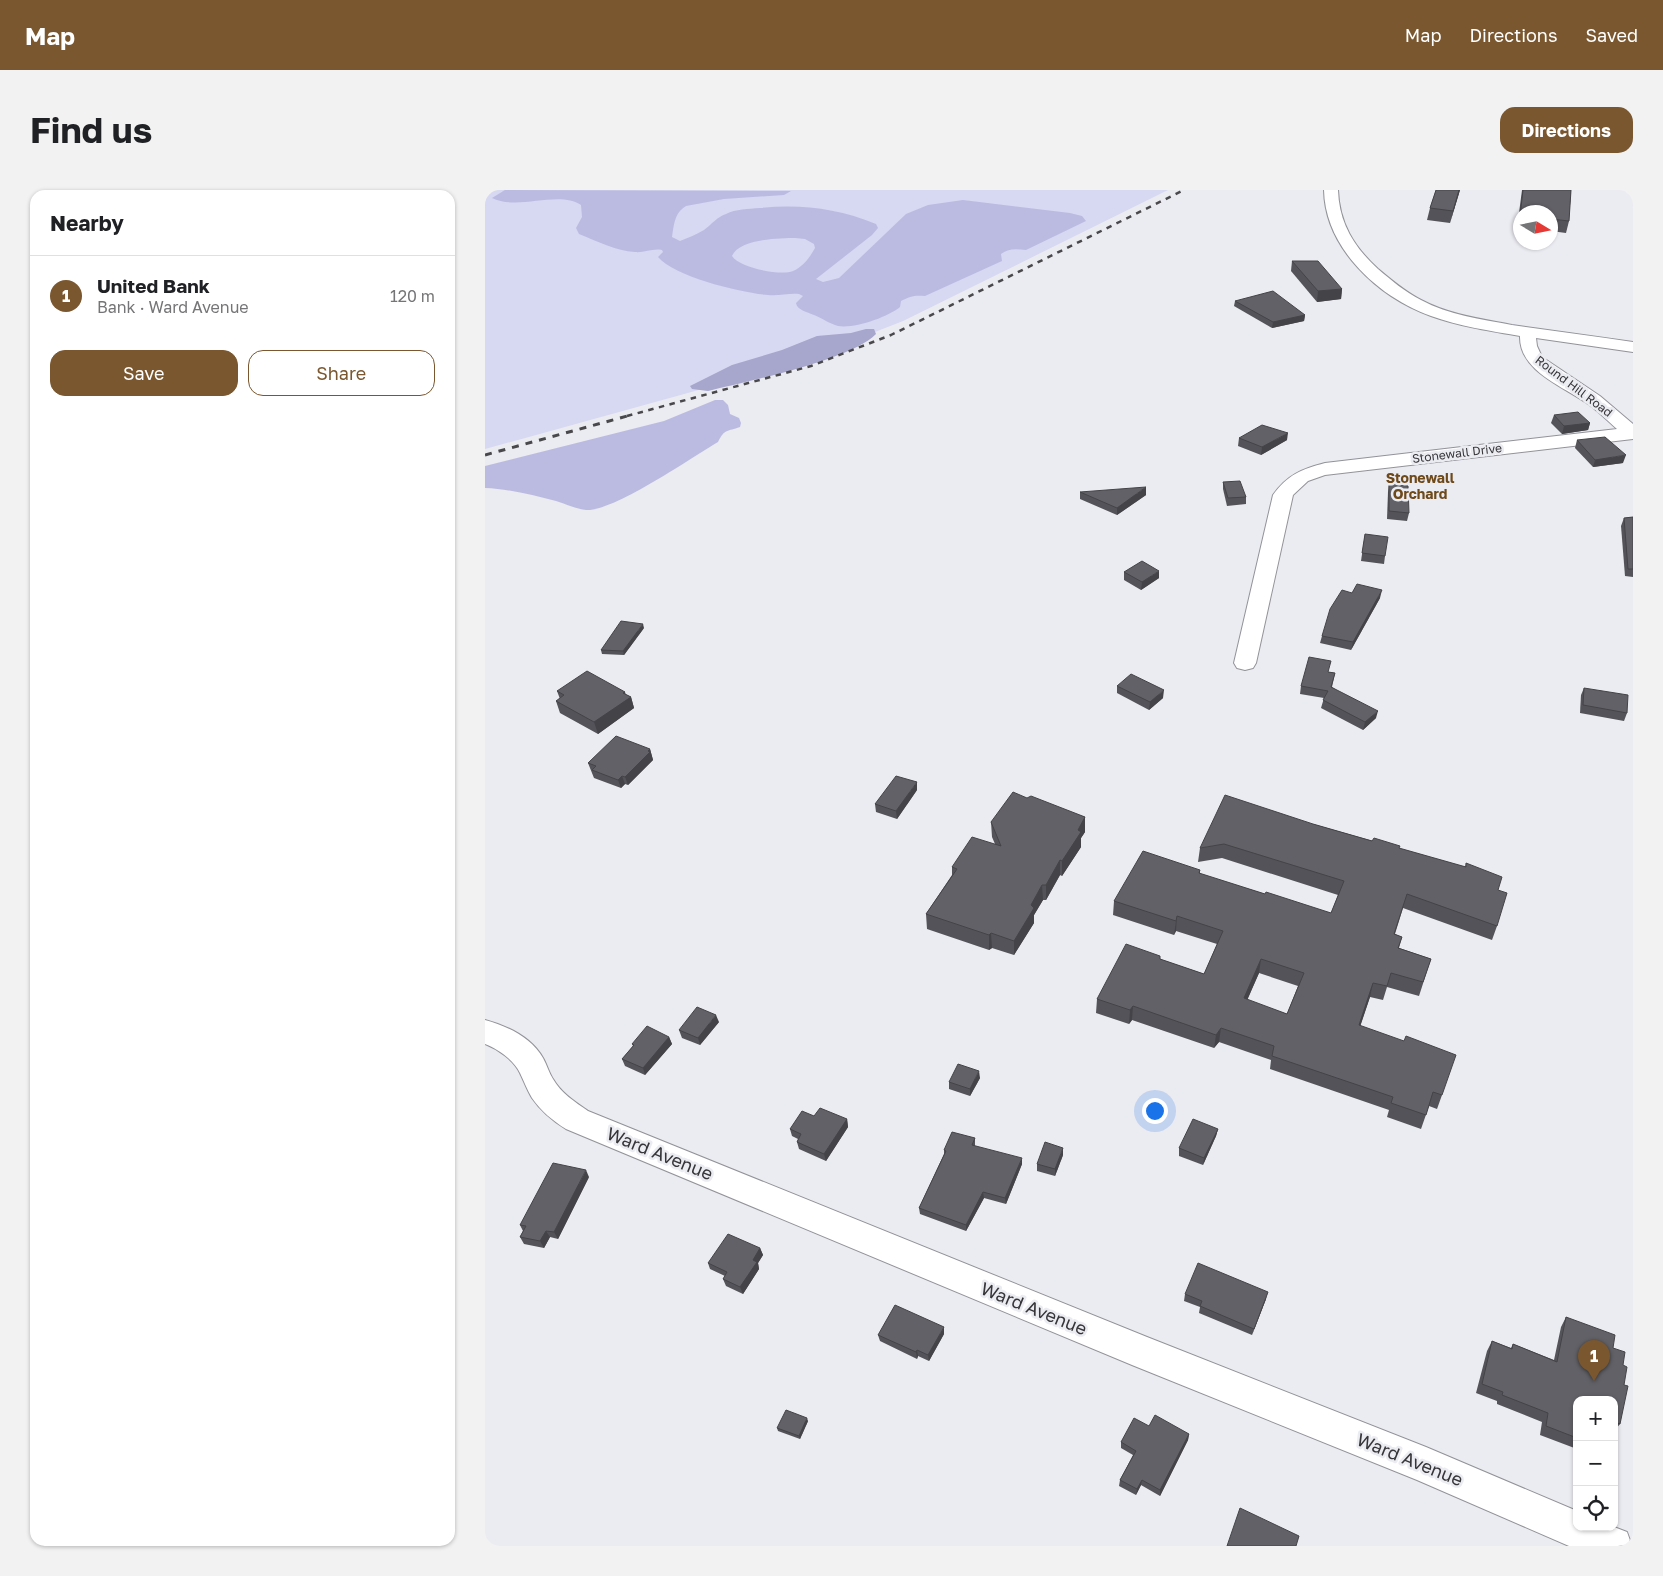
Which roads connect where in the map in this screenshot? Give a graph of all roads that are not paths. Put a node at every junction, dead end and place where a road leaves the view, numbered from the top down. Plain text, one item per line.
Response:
1 (1331, 190) edge
2 (1528, 332) junction
3 (1633, 347) edge
4 (1633, 433) edge
5 (1245, 663) dead end
6 (485, 1032) edge
7 (1613, 1546) edge

1 - 2 street, Round Hill Road
2 - 3 street, Round Hill Road
2 - 4 street, Round Hill Road
4 - 5 street, Stonewall Drive
6 - 7 street, Ward Avenue

